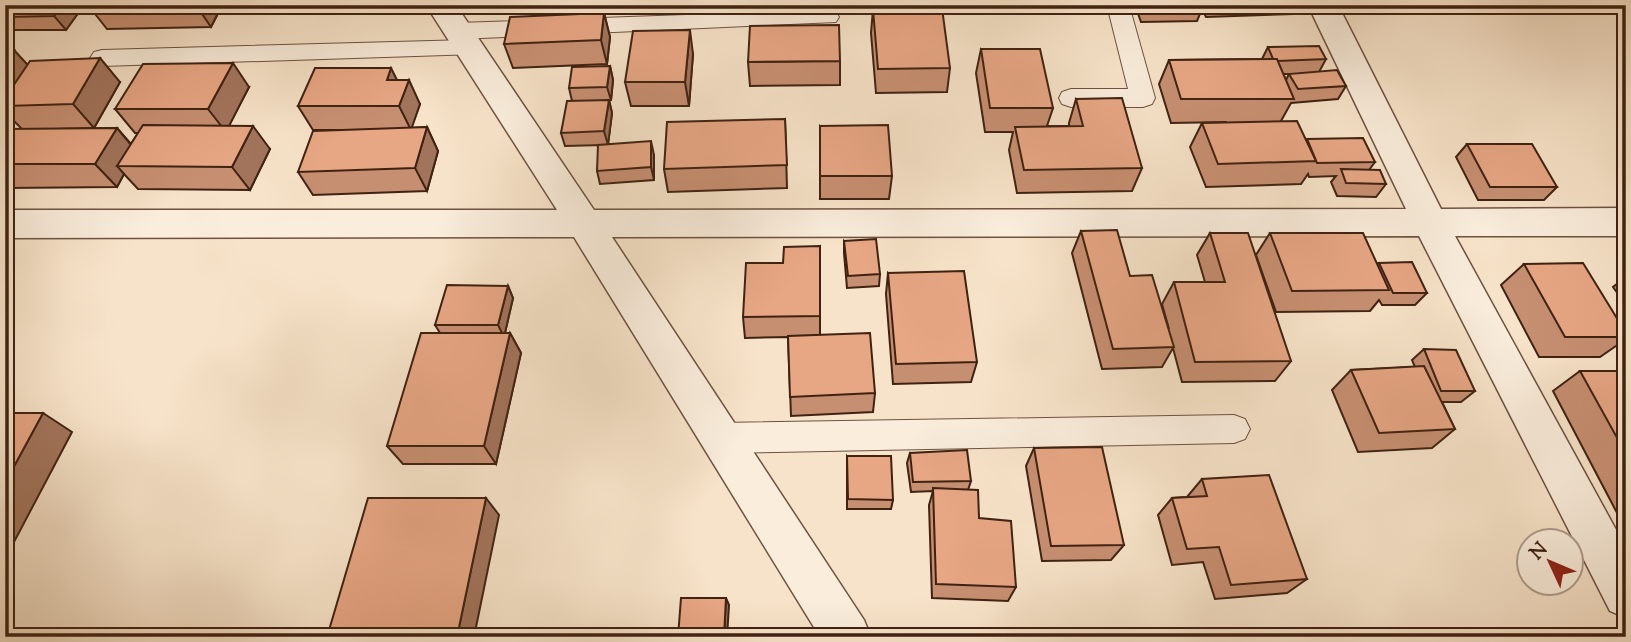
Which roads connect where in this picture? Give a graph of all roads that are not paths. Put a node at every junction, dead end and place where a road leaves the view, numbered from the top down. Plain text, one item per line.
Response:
1 (1118, 5) edge
2 (1323, 5) edge
3 (828, 17) dead end
4 (456, 28) edge
5 (102, 58) edge
6 (1070, 98) dead end
7 (1626, 222) edge
8 (584, 223) junction
9 (1431, 223) junction
10 (5, 224) edge
11 (1234, 429) dead end
12 (720, 438) junction
13 (1626, 596) edge
14 (847, 637) edge

1 - 6 lane
2 - 9 street
3 - 4 lane
4 - 5 lane
4 - 8 street
7 - 9 street
8 - 9 street
8 - 10 street
8 - 12 street
9 - 13 street
11 - 12 lane
12 - 14 street

